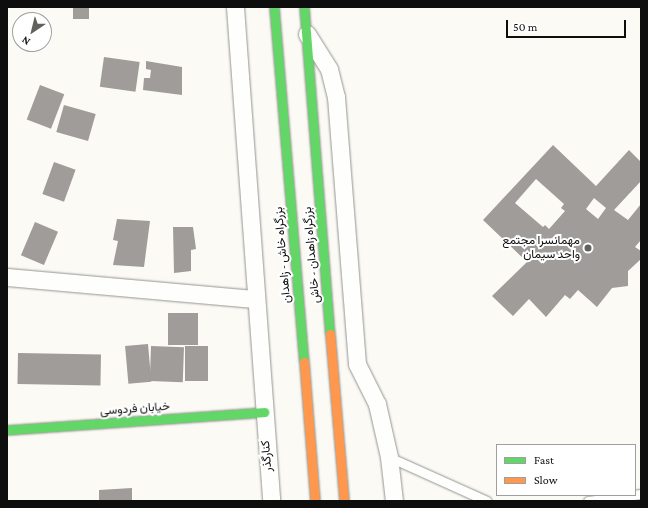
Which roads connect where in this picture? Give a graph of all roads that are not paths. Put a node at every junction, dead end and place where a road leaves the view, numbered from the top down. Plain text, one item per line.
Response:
1 (235, 7) edge
2 (274, 7) edge
3 (304, 7) edge
4 (302, 33) junction
5 (7, 277) edge
6 (254, 299) junction
7 (264, 412) junction
8 (7, 430) edge
9 (390, 457) junction
10 (626, 496) edge
11 (270, 501) edge
12 (315, 501) edge
13 (344, 501) edge
14 (394, 501) edge
15 (487, 501) edge
16 (588, 501) edge

1 - 6 street, کنارگذر
2 - 12 main road, بزرگراه خاش - زاهدان
3 - 4 main road, بزرگراه زاهدان - خاش
4 - 9 street
4 - 13 main road, بزرگراه زاهدان - خاش
5 - 6 street
6 - 7 street, کنارگذر
7 - 8 main road, خیابان فردوسی
7 - 11 street, کنارگذر
9 - 14 street
9 - 15 lane
10 - 16 lane

